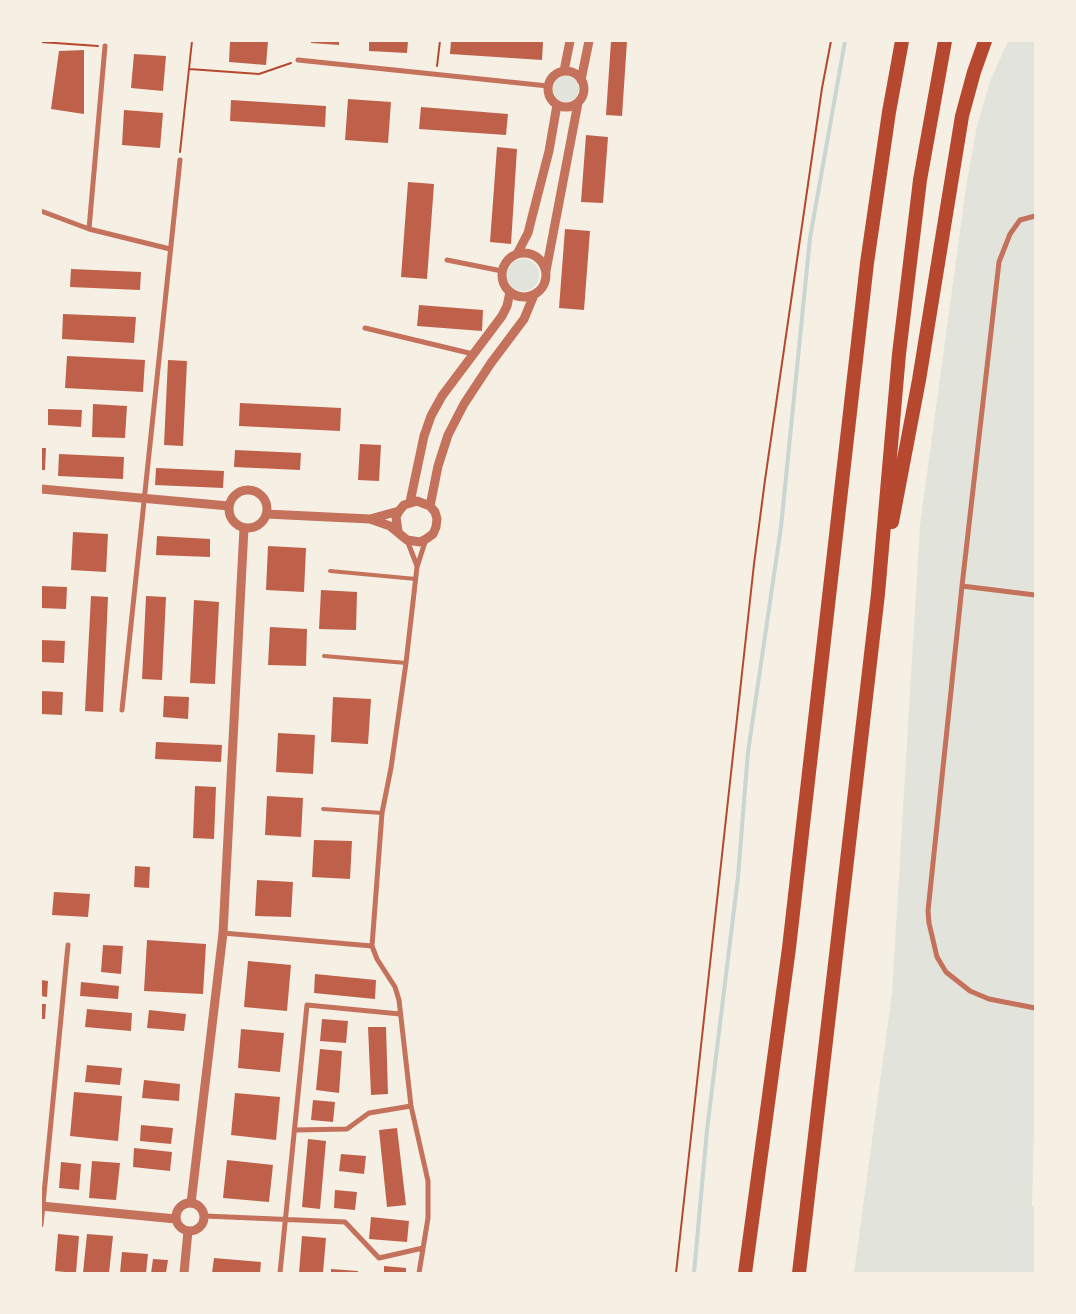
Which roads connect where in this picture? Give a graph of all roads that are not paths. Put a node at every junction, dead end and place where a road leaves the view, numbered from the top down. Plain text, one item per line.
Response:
1 (570, 41) edge
2 (589, 41) edge
3 (902, 41) edge
4 (945, 41) edge
5 (985, 41) edge
6 (105, 46) road end
7 (298, 60) road end
8 (564, 71) junction
9 (582, 80) junction
10 (548, 86) junction
11 (578, 102) junction
12 (557, 105) junction
13 (180, 160) road end
14 (41, 211) edge
15 (1035, 216) edge
16 (89, 229) junction
17 (170, 249) junction
18 (517, 254) junction
19 (447, 260) dead end
20 (502, 271) junction
21 (546, 271) junction
22 (510, 292) junction
23 (534, 295) junction
24 (365, 328) dead end
25 (474, 354) junction
26 (41, 489) edge
27 (144, 498) junction
28 (410, 502) junction
29 (229, 506) junction
30 (430, 506) junction
31 (399, 510) junction
32 (266, 514) junction
33 (370, 519) junction
34 (244, 528) junction
35 (398, 531) junction
36 (407, 540) junction
37 (426, 540) junction
38 (417, 567) junction
39 (330, 571) dead end
40 (416, 579) junction
41 (962, 586) junction
42 (878, 594) junction
43 (1035, 594) edge
44 (324, 656) dead end
45 (406, 663) junction
46 (122, 710) dead end
47 (323, 809) dead end
48 (382, 813) junction
49 (222, 933) junction
50 (68, 945) dead end
51 (372, 946) junction
52 (1035, 1008) edge
53 (400, 1014) junction
54 (411, 1106) junction
55 (294, 1130) junction
56 (192, 1203) junction
57 (42, 1207) edge
58 (205, 1216) junction
59 (176, 1219) junction
60 (286, 1219) junction
61 (41, 1225) edge
62 (188, 1231) junction
63 (423, 1248) junction
64 (184, 1273) edge
65 (280, 1273) edge
66 (419, 1273) edge
67 (745, 1273) edge
68 (799, 1273) edge

1 - 8 street
2 - 9 street
3 - 67 highway
4 - 42 highway
5 - 42 highway
6 - 16 street
7 - 10 street
8 - 9 street
8 - 10 street
9 - 11 street
10 - 12 street
11 - 12 street
11 - 21 street
12 - 18 street
13 - 17 street
14 - 16 street
15 - 41 street
16 - 17 street
17 - 27 street
18 - 20 street
18 - 21 street
19 - 20 street
20 - 22 street
21 - 23 street
22 - 23 street
22 - 25 street
23 - 30 street
24 - 25 street
25 - 28 street
26 - 27 street
27 - 29 street
27 - 46 street
28 - 30 street
28 - 31 street
29 - 32 street
29 - 34 street
30 - 37 street
31 - 33 street
31 - 35 street
32 - 33 street
32 - 34 street
33 - 35 street
34 - 49 street
35 - 36 street
36 - 37 street
36 - 38 street
37 - 38 street
38 - 40 street
39 - 40 lane
40 - 45 street
41 - 43 street
41 - 52 street
42 - 68 highway
44 - 45 lane
45 - 48 street
47 - 48 lane
48 - 51 street
49 - 51 street
49 - 56 street
50 - 57 street
51 - 53 street
53 - 54 street
53 - 55 street
54 - 55 street
54 - 63 street
55 - 60 street
56 - 58 street
56 - 59 street
57 - 59 street
57 - 61 street
58 - 60 street
58 - 62 street
59 - 62 street
60 - 63 street
60 - 65 street
62 - 64 street
63 - 66 street

